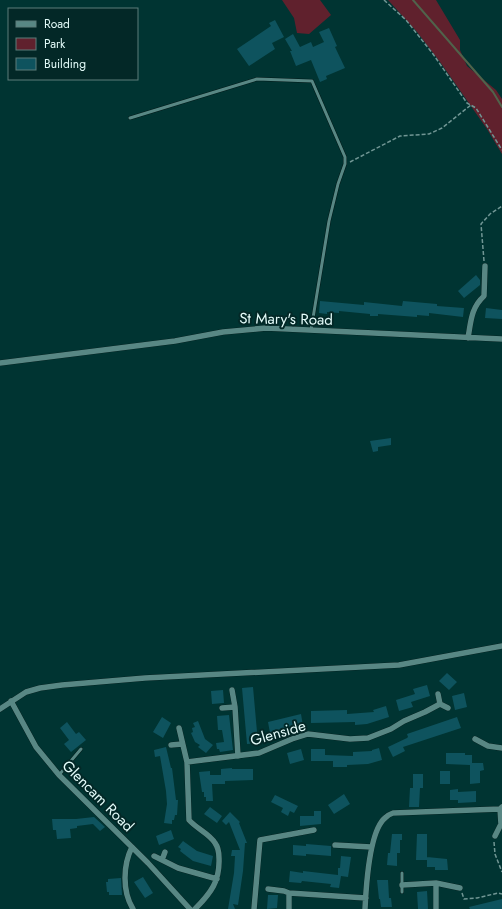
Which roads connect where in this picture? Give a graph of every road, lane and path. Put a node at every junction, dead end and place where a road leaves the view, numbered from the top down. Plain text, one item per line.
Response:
1 (384, 0) edge
2 (471, 105) junction
3 (130, 118) dead end
4 (502, 150) edge
5 (345, 164) junction
6 (502, 206) edge
7 (485, 266) joint
8 (311, 330) junction
9 (468, 338) junction
10 (502, 339) edge
11 (0, 364) edge
12 (502, 646) edge
13 (232, 690) dead end
14 (438, 694) dead end
15 (11, 701) junction
16 (440, 704) junction
17 (235, 707) junction
18 (222, 708) dead end
19 (448, 708) dead end
20 (0, 709) edge
21 (179, 728) dead end
22 (475, 739) dead end
23 (182, 744) junction
24 (171, 745) dead end
25 (502, 748) edge
26 (81, 749) dead end
27 (238, 756) junction
28 (187, 762) junction
29 (59, 775) junction
30 (501, 808) edge
31 (314, 830) dead end
32 (495, 836) joint
33 (335, 845) dead end
34 (132, 847) junction
35 (371, 847) junction
36 (165, 852) dead end
37 (154, 856) dead end
38 (162, 860) junction
39 (502, 872) edge
40 (402, 873) dead end
41 (217, 880) junction
42 (436, 883) junction
43 (402, 885) junction
44 (460, 888) joint
45 (268, 889) dead end
46 (402, 892) dead end
47 (289, 893) junction
48 (502, 893) edge
49 (366, 898) junction
50 (133, 909) edge
51 (190, 909) edge
52 (195, 909) edge
53 (254, 909) edge
54 (288, 909) edge
55 (365, 909) edge
56 (436, 909) edge

1 - 2 path
2 - 4 path
2 - 5 path
3 - 5 lane
5 - 8 lane
6 - 7 path
7 - 9 street
8 - 9 street, St Mary's Road
8 - 11 street, St Mary's Road
9 - 10 street, St Mary's Road
12 - 15 street
13 - 17 street
14 - 16 street
15 - 20 street
15 - 29 street, Glencam Road
16 - 19 street
16 - 27 street, Glenside
17 - 18 street
17 - 27 street
21 - 23 street
22 - 25 street
23 - 24 street
23 - 28 street
26 - 29 lane
27 - 28 street, Glenside
28 - 41 street
29 - 34 street, Glencam Road
30 - 32 street
30 - 35 street
31 - 53 street
32 - 39 path
33 - 35 street
34 - 50 street
34 - 51 street, Glencam Road
35 - 49 street
36 - 38 street
37 - 38 street
38 - 41 street
40 - 43 lane
41 - 52 street
42 - 43 street
42 - 44 street
42 - 56 street
43 - 46 lane
44 - 48 path
45 - 47 street
47 - 49 street
47 - 54 street
49 - 55 street

